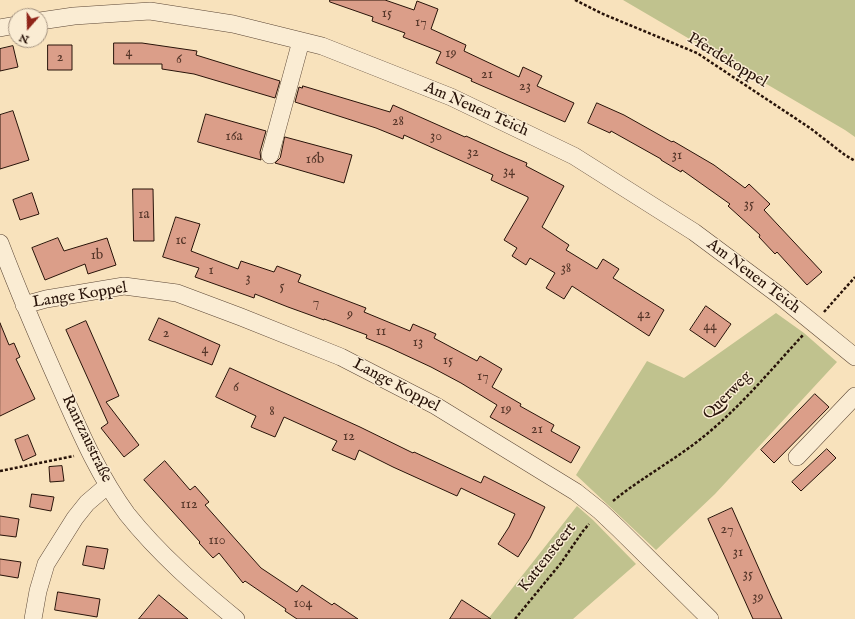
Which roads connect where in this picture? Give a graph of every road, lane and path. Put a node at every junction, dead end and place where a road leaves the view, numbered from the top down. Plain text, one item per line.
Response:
1 (575, 0) edge
2 (48, 20) edge
3 (301, 41) junction
4 (270, 155) dead end
5 (855, 161) edge
6 (0, 243) edge
7 (855, 278) edge
8 (24, 305) junction
9 (814, 323) junction
10 (855, 357) edge
11 (855, 396) edge
12 (90, 453) junction
13 (797, 457) dead end
14 (0, 470) edge
15 (108, 485) junction
16 (600, 511) junction
17 (33, 619) edge
18 (236, 619) edge
19 (515, 619) edge
20 (710, 619) edge

1 - 5 path, Pferdekoppel
2 - 3 street, Am Neuen Teich
3 - 4 street
3 - 9 street, Am Neuen Teich
6 - 8 street, Rantzaustraße
7 - 9 path, Querweg
8 - 12 street, Rantzaustraße
8 - 16 street, Lange Koppel
9 - 10 street, Am Neuen Teich
9 - 16 path, Querweg
11 - 13 street
12 - 14 path
12 - 15 street, Rantzaustraße
15 - 17 street
15 - 18 street, Rantzaustraße
16 - 19 path, Kattensteert
16 - 20 street, Lange Koppel

